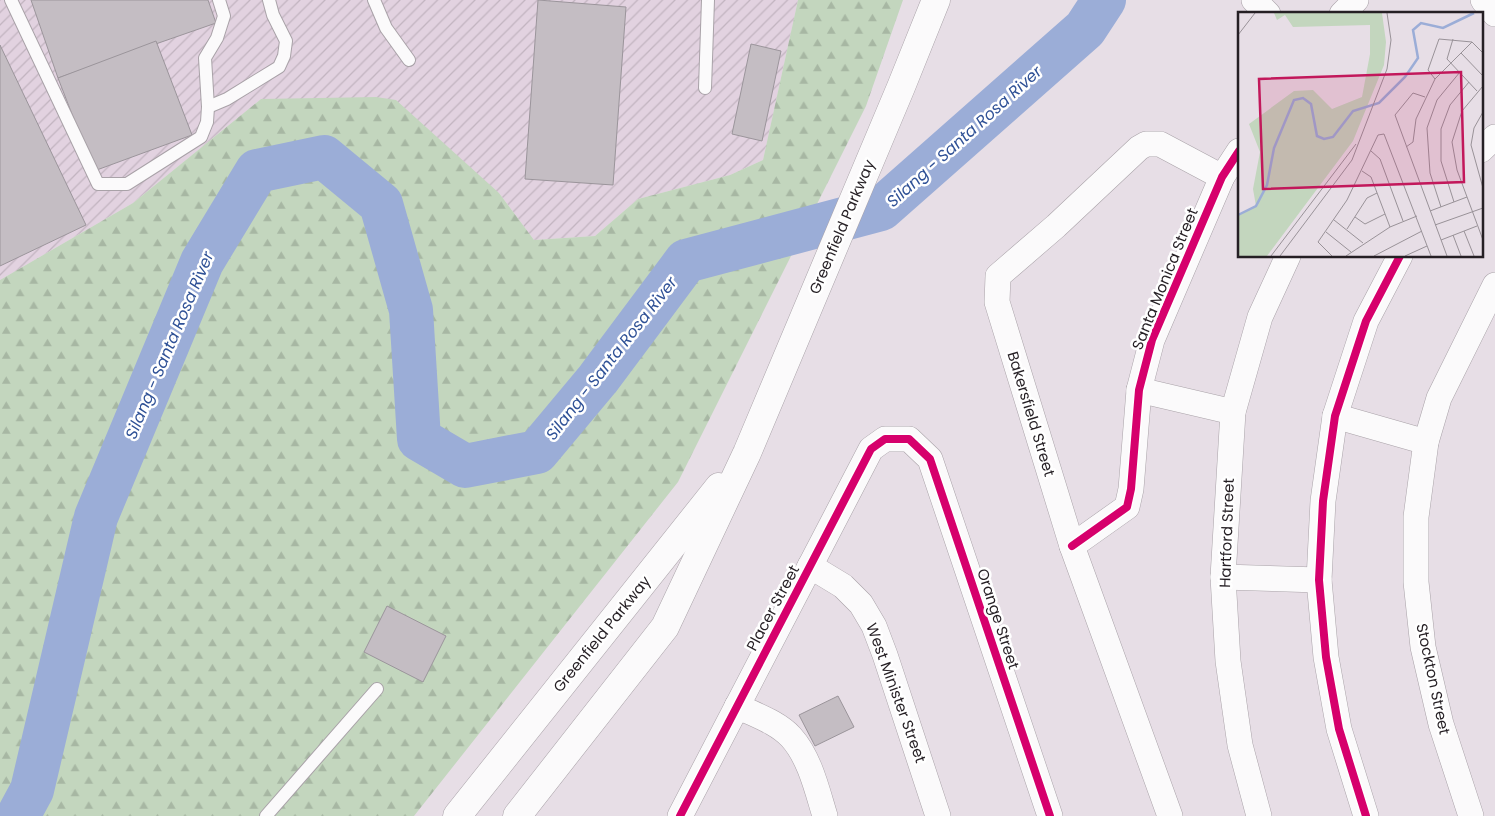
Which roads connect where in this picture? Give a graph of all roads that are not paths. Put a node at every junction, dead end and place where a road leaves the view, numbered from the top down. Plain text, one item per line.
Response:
1 (11, 0) edge
2 (219, 0) edge
3 (268, 0) edge
4 (374, 0) edge
5 (708, 0) edge
6 (936, 0) edge
7 (1254, 0) edge
8 (1356, 0) edge
9 (1266, 12) edge
10 (1344, 12) edge
11 (409, 60) dead end
12 (704, 88) dead end
13 (208, 107) junction
14 (1495, 137) edge
15 (1482, 149) edge
16 (1238, 153) edge
17 (1222, 177) junction
18 (1287, 258) edge
19 (1399, 258) edge
20 (1495, 285) edge
21 (1139, 390) junction
22 (1233, 412) junction
23 (1336, 416) junction
24 (909, 439) joint
25 (1426, 442) junction
26 (747, 453) junction
27 (1072, 546) junction
28 (810, 566) junction
29 (1223, 577) junction
30 (1319, 580) junction
31 (377, 689) dead end
32 (737, 706) junction
33 (266, 816) edge
34 (457, 816) edge
35 (517, 816) edge
36 (680, 816) edge
37 (825, 816) edge
38 (938, 816) edge
39 (1050, 816) edge
40 (1170, 816) edge
41 (1259, 816) edge
42 (1366, 816) edge
43 (1470, 816) edge

1 - 13 lane
2 - 13 lane
3 - 13 lane
4 - 11 lane
5 - 12 lane
6 - 26 main road, Greenfield Parkway
7 - 9 street
8 - 10 street
14 - 15 street
16 - 17 street, Santa Monica Street
17 - 21 street, Santa Monica Street
17 - 27 street, Bakersfield Street
18 - 22 street, Hartford Street
19 - 23 street
20 - 25 street, Stockton Street
21 - 22 street
21 - 27 street, Santa Monica Street
22 - 29 street, Hartford Street
23 - 25 street
23 - 30 street
24 - 28 street, Placer Street
24 - 39 street, Orange Street
25 - 43 street, Stockton Street
26 - 34 main road, Greenfield Parkway
26 - 35 main road, Greenfield Parkway
27 - 40 street, Bakersfield Street
28 - 32 street, Placer Street
28 - 38 street, West Minister Street
29 - 30 street
29 - 41 street, Hartford Street
30 - 42 street
31 - 33 lane
32 - 36 street, Placer Street
32 - 37 street

